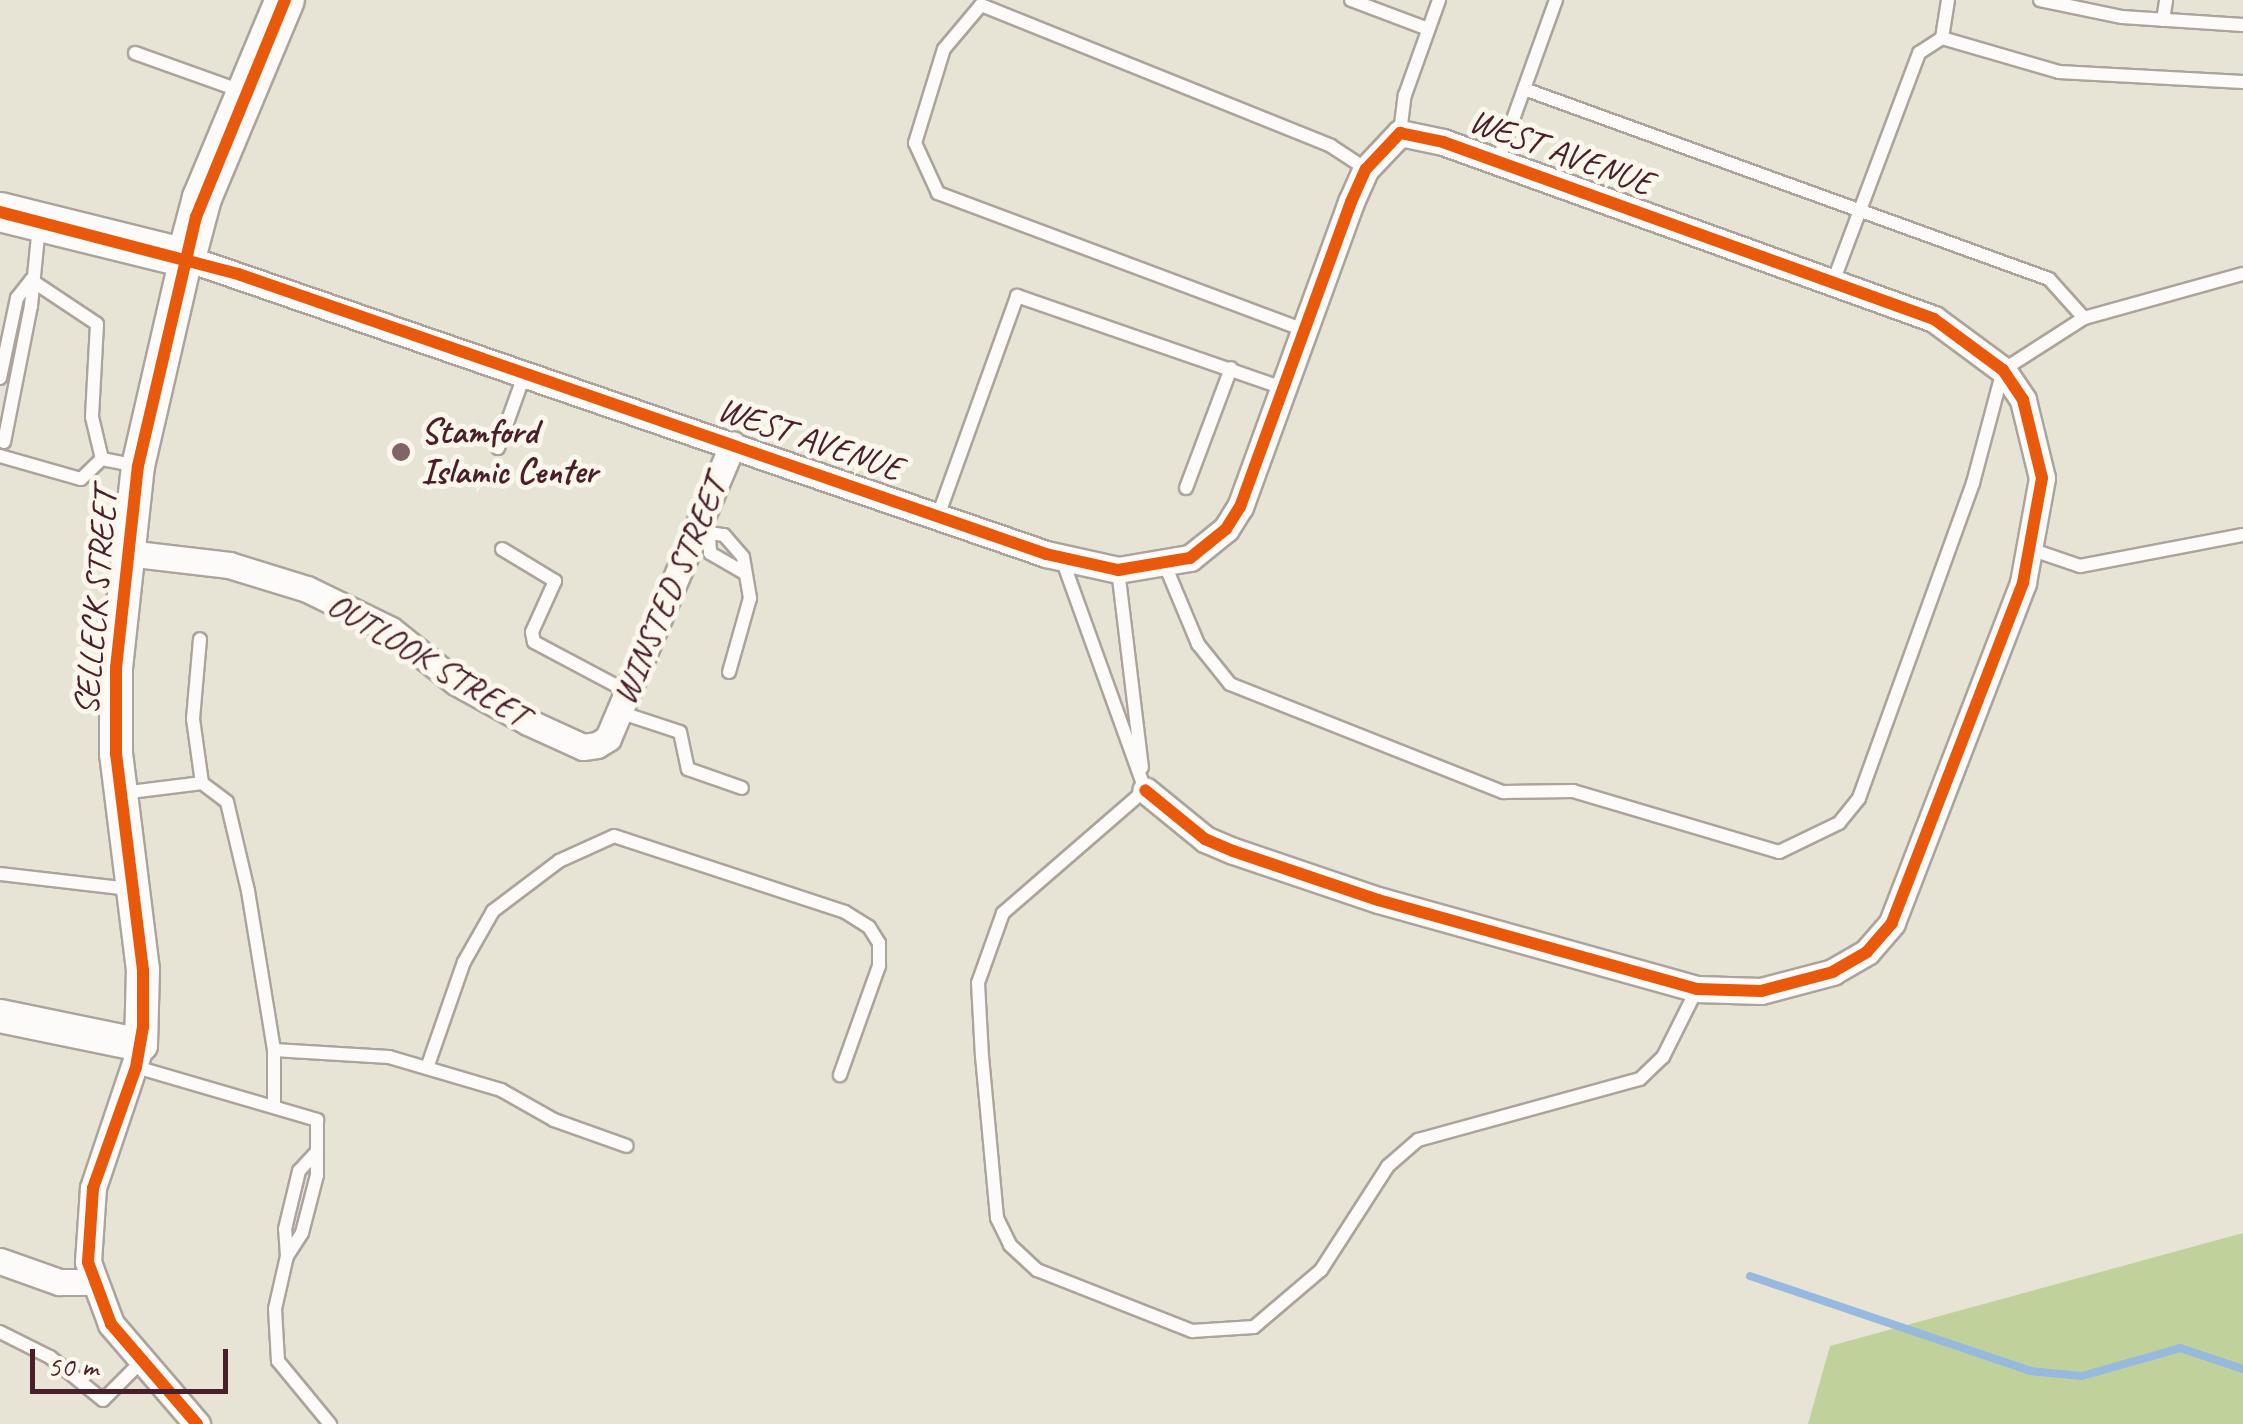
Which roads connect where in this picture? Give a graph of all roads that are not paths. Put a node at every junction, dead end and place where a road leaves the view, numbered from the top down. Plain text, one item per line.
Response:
1 (285, 0) edge
2 (1350, 0) edge
3 (1438, 0) edge
4 (1556, 0) edge
5 (1948, 0) edge
6 (2040, 0) edge
7 (2166, 0) edge
8 (2163, 20) junction
9 (2243, 25) edge
10 (1428, 29) junction
11 (1942, 38) junction
12 (135, 53) dead end
13 (2243, 82) edge
14 (1524, 89) junction
15 (246, 92) junction
16 (1400, 133) junction
17 (1498, 161) junction
18 (1366, 168) junction
19 (0, 212) edge
20 (1854, 213) junction
21 (39, 224) junction
22 (186, 258) junction
23 (2243, 274) edge
24 (31, 280) junction
25 (1833, 282) junction
26 (2084, 318) junction
27 (1304, 330) junction
28 (1231, 368) junction
29 (2003, 370) junction
30 (526, 373) junction
31 (0, 378) edge
32 (1282, 388) junction
33 (732, 444) junction
34 (498, 448) dead end
35 (2, 449) edge
36 (102, 459) junction
37 (138, 466) junction
38 (1186, 488) dead end
39 (938, 516) junction
40 (703, 534) junction
41 (2243, 535) edge
42 (502, 548) dead end
43 (2033, 550) junction
44 (126, 553) junction
45 (1062, 559) junction
46 (1165, 565) junction
47 (1118, 570) junction
48 (744, 573) junction
49 (200, 639) dead end
50 (729, 672) dead end
51 (623, 702) junction
52 (608, 738) joint
53 (202, 784) junction
54 (742, 788) dead end
55 (1146, 790) junction
56 (120, 793) junction
57 (0, 874) edge
58 (132, 889) junction
59 (1697, 989) junction
60 (0, 1016) edge
61 (274, 1050) junction
62 (138, 1056) junction
63 (427, 1068) junction
64 (840, 1075) dead end
65 (274, 1106) junction
66 (627, 1146) dead end
67 (0, 1261) edge
68 (92, 1282) junction
69 (0, 1332) edge
70 (142, 1362) junction
71 (197, 1424) edge
72 (330, 1424) edge

1 - 15 main road, SELLECK STREET
2 - 10 lane
3 - 10 lane
4 - 14 lane
5 - 11 lane
6 - 8 lane
7 - 8 lane
8 - 9 lane
10 - 16 lane
11 - 13 lane
11 - 20 lane
12 - 15 lane
14 - 17 lane
14 - 20 lane
15 - 22 main road, SELLECK STREET
16 - 17 street, WEST AVENUE
16 - 18 street, WEST AVENUE
17 - 25 street, WEST AVENUE
18 - 27 street, WEST AVENUE
18 - 27 lane
19 - 21 main road, WEST AVENUE
20 - 25 lane
20 - 26 lane
21 - 22 main road, WEST AVENUE
21 - 24 lane
22 - 30 street, WEST AVENUE
22 - 37 street, SELLECK STREET
23 - 26 lane
24 - 31 lane
24 - 35 lane
24 - 36 lane
25 - 29 street, WEST AVENUE
26 - 29 lane
27 - 32 street, WEST AVENUE
28 - 32 lane
28 - 38 lane
28 - 39 lane
29 - 43 street, WEST AVENUE
29 - 46 lane
30 - 33 street, WEST AVENUE
30 - 34 lane
32 - 46 street, WEST AVENUE
33 - 39 street, WEST AVENUE
33 - 40 street, WINSTED STREET
35 - 36 lane
36 - 37 lane
37 - 44 street, SELLECK STREET
39 - 45 street, WEST AVENUE
40 - 48 lane
40 - 48 lane
40 - 51 street, WINSTED STREET
41 - 43 lane
42 - 51 lane
43 - 59 street, WEST AVENUE
44 - 52 street, OUTLOOK STREET
44 - 56 street, SELLECK STREET
45 - 47 street, WEST AVENUE
45 - 55 lane
46 - 47 street, WEST AVENUE
47 - 55 lane
48 - 50 lane
49 - 53 lane
51 - 52 street, WINSTED STREET
51 - 54 lane
53 - 56 lane
53 - 61 lane
55 - 59 street, WEST AVENUE
55 - 59 lane
56 - 58 street, SELLECK STREET
57 - 58 lane
58 - 62 street, SELLECK STREET
60 - 62 street
61 - 63 lane
61 - 65 lane
62 - 65 lane
62 - 68 street, SELLECK STREET
63 - 64 lane
63 - 66 lane
65 - 72 lane
67 - 68 street
68 - 70 street, SELLECK STREET
69 - 70 lane
70 - 71 street, SELLECK STREET

